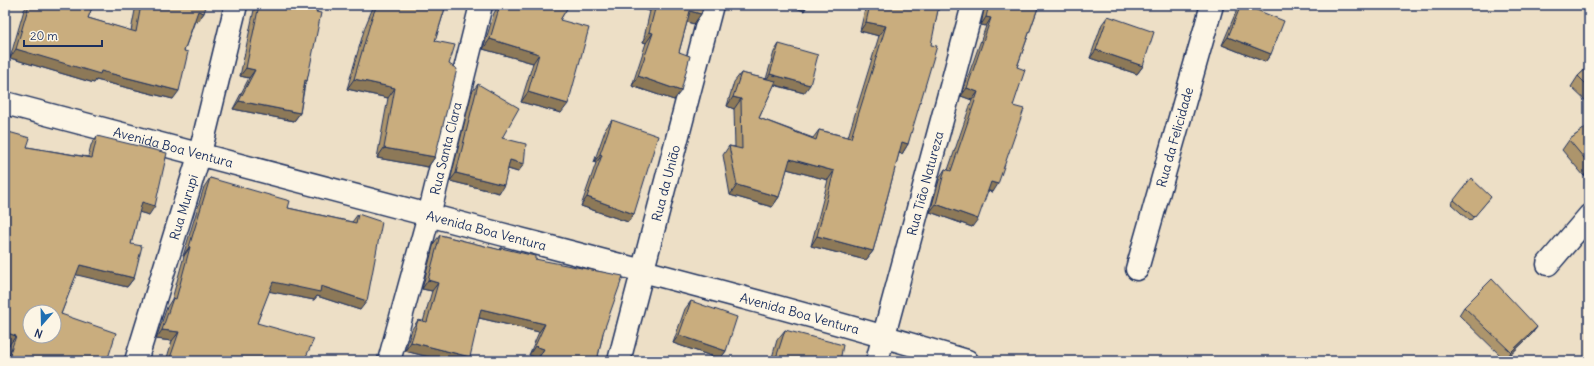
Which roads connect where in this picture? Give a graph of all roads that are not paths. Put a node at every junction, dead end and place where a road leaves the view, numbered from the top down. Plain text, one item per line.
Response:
1 (236, 5) edge
2 (481, 5) edge
3 (712, 5) edge
4 (972, 5) edge
5 (1212, 5) edge
6 (5, 103) edge
7 (200, 153) junction
8 (429, 215) junction
9 (1589, 216) edge
10 (1548, 264) dead end
11 (1137, 269) dead end
12 (642, 271) junction
13 (884, 336) junction
14 (136, 361) edge
15 (389, 361) edge
16 (619, 361) edge
17 (877, 361) edge
18 (967, 361) edge

1 - 7 street, Rua Murupi
2 - 8 street, Rua Santa Clara
3 - 12 street, Rua da União
4 - 13 street, Rua Tião Natureza
5 - 11 street, Rua da Felicidade
6 - 7 street, Avenida Boa Ventura
7 - 8 street, Avenida Boa Ventura
7 - 14 street, Rua Murupi
8 - 12 street, Avenida Boa Ventura
8 - 15 street, Rua Santa Clara
9 - 10 street
12 - 13 street, Avenida Boa Ventura
12 - 16 street, Rua da União
13 - 17 street, Rua Tião Natureza
13 - 18 street, Avenida Boa Ventura

